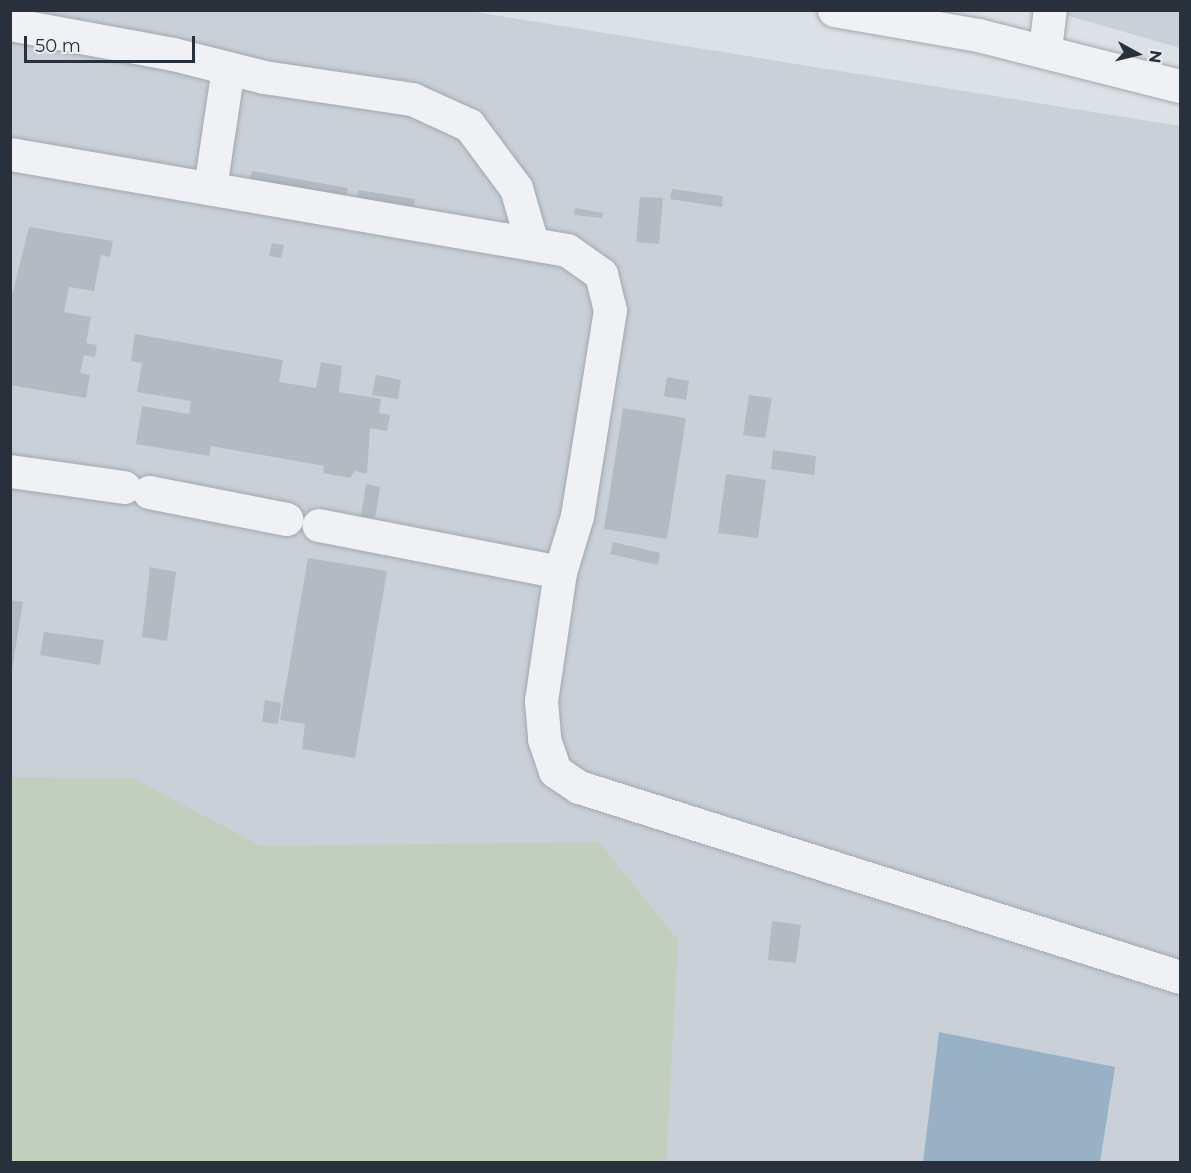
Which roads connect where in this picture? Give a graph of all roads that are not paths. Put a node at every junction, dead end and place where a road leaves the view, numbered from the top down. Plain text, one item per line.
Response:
1 (834, 10) edge
2 (1050, 10) edge
3 (936, 19) edge
4 (10, 24) edge
5 (1045, 49) junction
6 (228, 68) junction
7 (1180, 86) edge
8 (10, 154) edge
9 (210, 188) junction
10 (532, 243) junction
11 (10, 471) edge
12 (286, 519) dead end
13 (319, 525) dead end
14 (560, 572) junction
15 (1180, 977) edge

1 - 3 street
2 - 5 street
3 - 5 street
4 - 6 street
5 - 7 street
6 - 9 street
6 - 10 street
8 - 9 street
9 - 10 street
10 - 14 street
11 - 12 street
13 - 14 street
14 - 15 street

